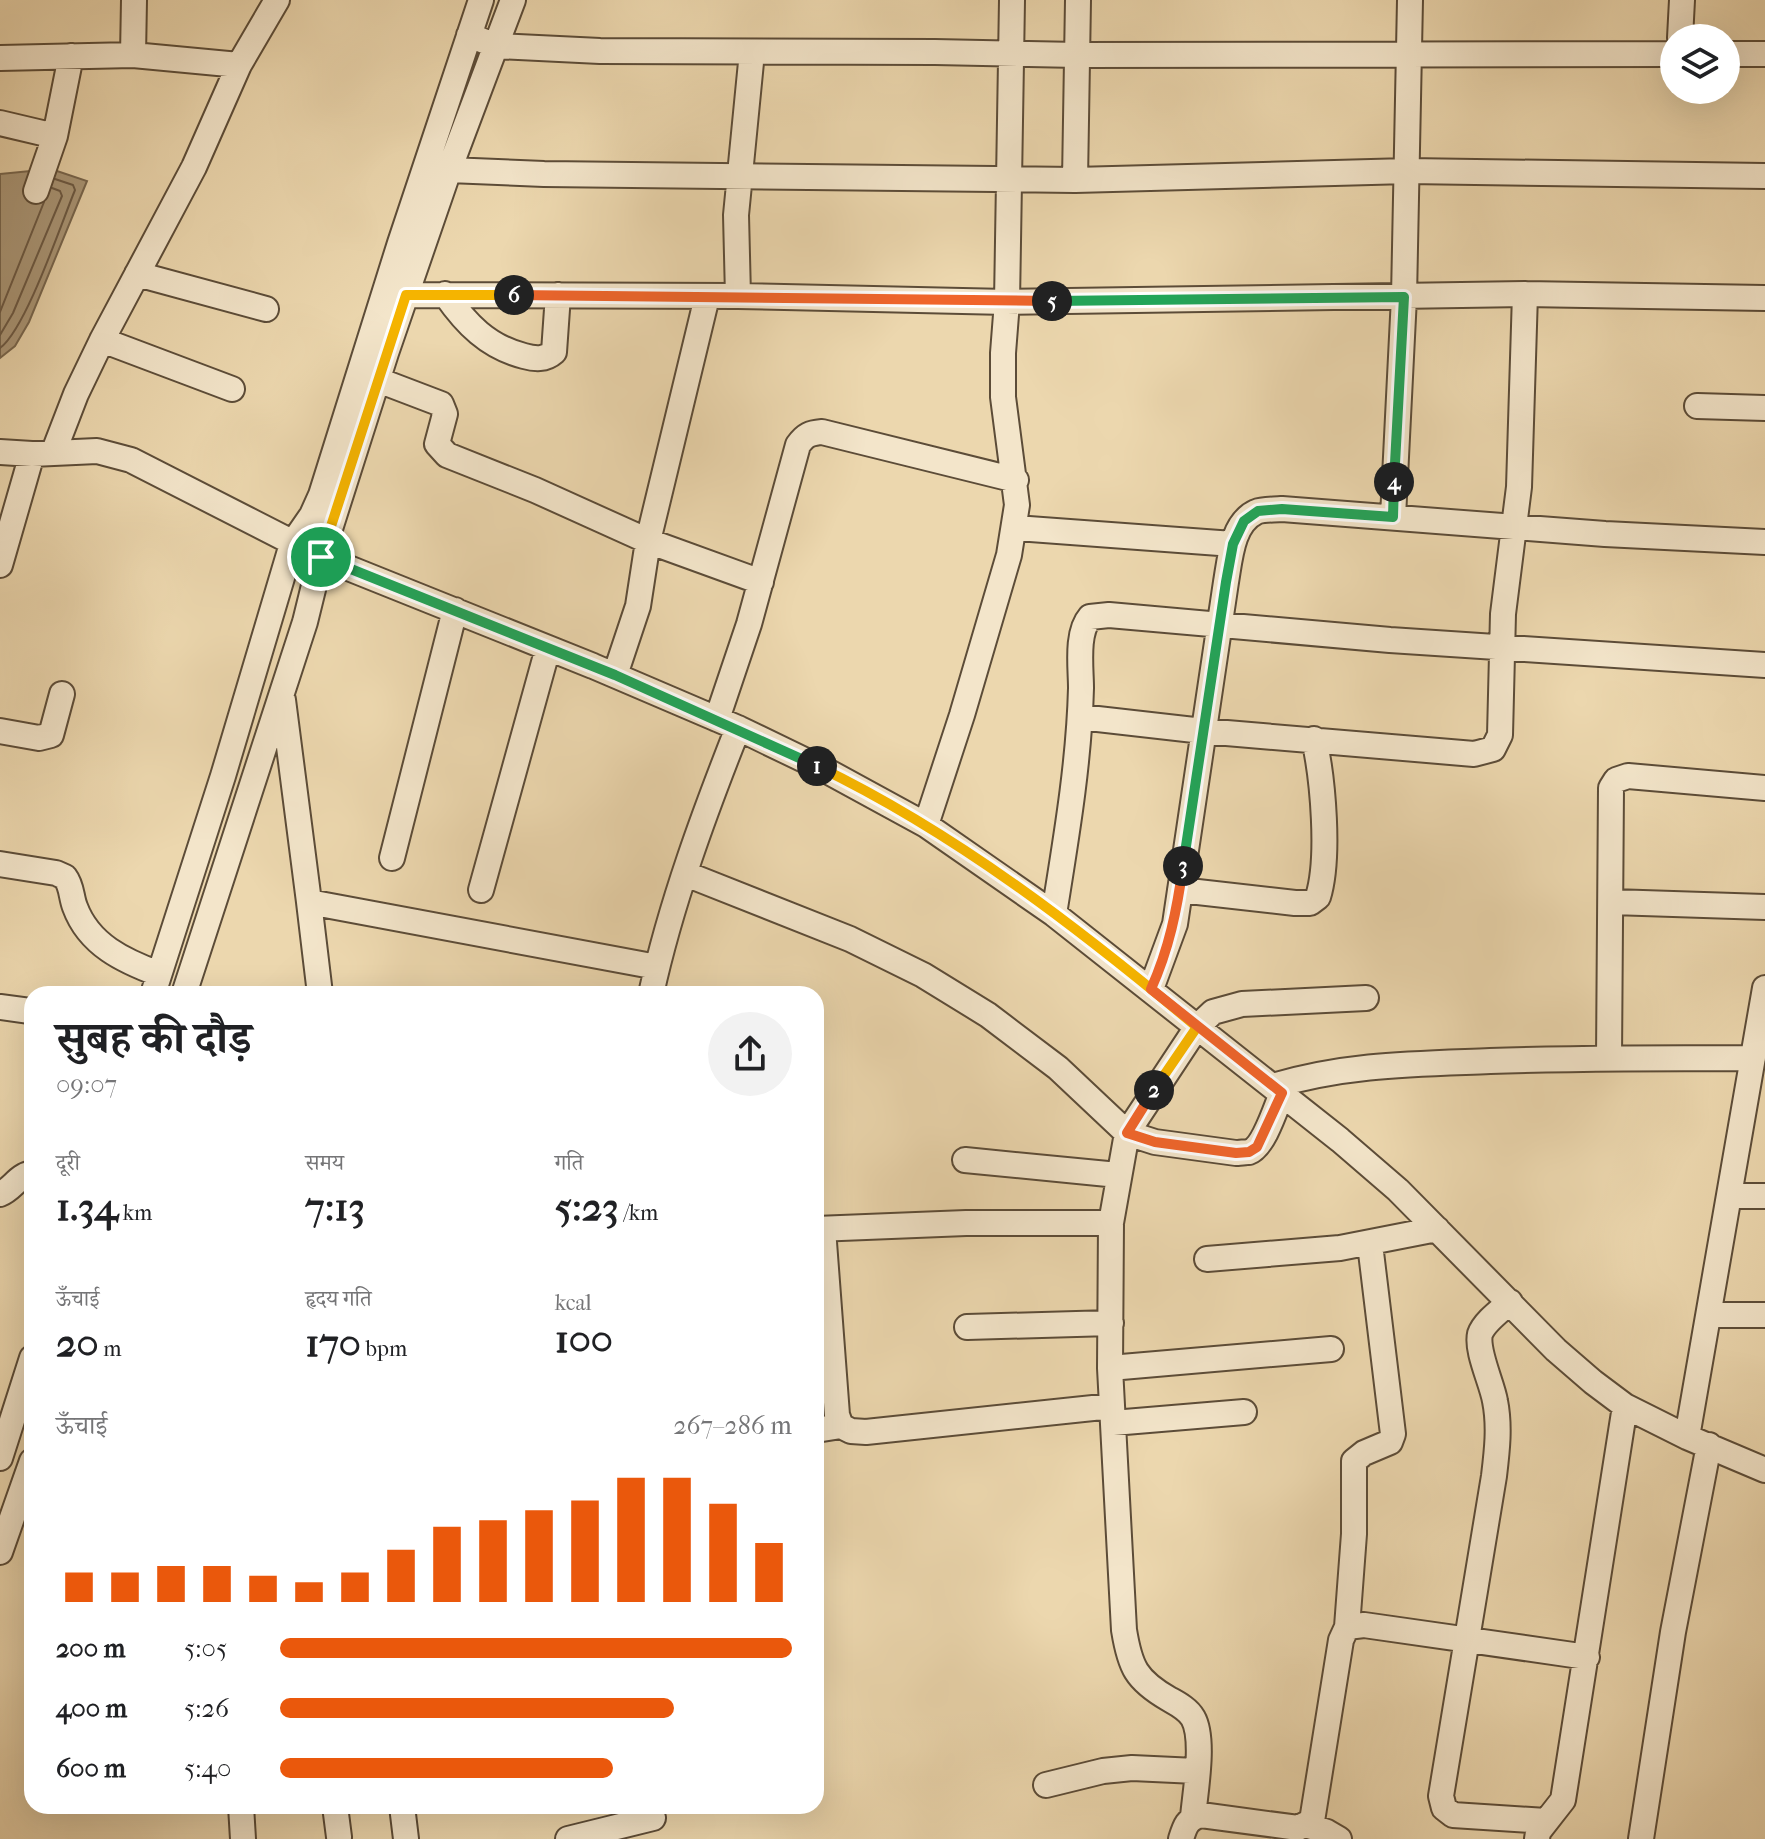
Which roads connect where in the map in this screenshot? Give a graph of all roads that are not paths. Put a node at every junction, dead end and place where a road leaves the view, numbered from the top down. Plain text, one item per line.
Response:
1 (134, 0) edge
2 (277, 0) edge
3 (481, 0) edge
4 (513, 0) edge
5 (1012, 0) edge
6 (1078, 0) edge
7 (1410, 0) edge
8 (1682, 0) edge
9 (1681, 24) edge
10 (469, 35) junction
11 (496, 46) junction
12 (752, 52) junction
13 (1011, 53) junction
14 (1409, 53) junction
15 (1660, 54) edge
16 (1740, 54) edge
17 (1765, 54) edge
18 (133, 55) junction
19 (1078, 55) junction
20 (71, 56) junction
21 (0, 58) edge
22 (239, 65) junction
23 (0, 123) edge
24 (55, 136) junction
25 (449, 170) junction
26 (1408, 171) junction
27 (739, 174) junction
28 (1765, 176) edge
29 (1008, 179) junction
30 (1075, 180) junction
31 (36, 191) dead end
32 (137, 274) junction
33 (445, 294) junction
34 (1525, 294) junction
35 (406, 295) junction
36 (558, 295) junction
37 (738, 296) junction
38 (707, 297) junction
39 (1404, 297) junction
40 (1765, 298) edge
41 (1007, 302) junction
42 (266, 309) dead end
43 (102, 340) junction
44 (378, 380) junction
45 (232, 389) dead end
46 (1697, 406) dead end
47 (1765, 408) edge
48 (0, 452) edge
49 (43, 453) junction
50 (1016, 480) junction
51 (1393, 517) junction
52 (1514, 525) junction
53 (1015, 528) junction
54 (648, 541) junction
55 (1765, 542) edge
56 (292, 544) junction
57 (1233, 544) junction
58 (321, 557) junction
59 (0, 565) edge
60 (761, 582) junction
61 (455, 610) junction
62 (1219, 624) junction
63 (1502, 647) junction
64 (548, 648) junction
65 (1765, 665) edge
66 (615, 675) junction
67 (282, 693) junction
68 (62, 694) dead end
69 (1080, 717) junction
70 (728, 724) junction
71 (0, 731) edge
72 (1203, 731) junction
73 (1314, 739) junction
74 (223, 776) junction
75 (252, 783) junction
76 (1765, 788) edge
77 (926, 825) junction
78 (392, 858) dead end
79 (0, 864) edge
80 (686, 874) junction
81 (481, 890) dead end
82 (1180, 890) junction
83 (309, 902) junction
84 (1612, 902) junction
85 (1765, 907) edge
86 (1054, 914) junction
87 (657, 967) junction
88 (152, 986) edge
89 (156, 986) edge
90 (187, 986) edge
91 (319, 986) edge
92 (653, 986) edge
93 (1765, 988) edge
94 (1151, 989) junction
95 (1366, 998) dead end
96 (0, 1007) edge
97 (24, 1010) edge
98 (1197, 1027) junction
99 (1609, 1058) junction
100 (1753, 1058) junction
101 (1277, 1090) junction
102 (1756, 1096) edge
103 (1127, 1133) junction
104 (965, 1160) dead end
105 (24, 1175) edge
106 (1118, 1175) junction
107 (0, 1194) edge
108 (1730, 1196) junction
109 (1765, 1196) edge
110 (1111, 1223) junction
111 (824, 1229) edge
112 (1437, 1229) junction
113 (1370, 1244) junction
114 (1207, 1259) dead end
115 (824, 1281) edge
116 (1510, 1302) junction
117 (1710, 1315) junction
118 (1765, 1315) edge
119 (1111, 1323) junction
120 (967, 1327) dead end
121 (1331, 1349) dead end
122 (1110, 1368) junction
123 (24, 1389) edge
124 (1625, 1406) junction
125 (1244, 1412) dead end
126 (1112, 1415) junction
127 (841, 1426) junction
128 (824, 1429) edge
129 (1698, 1441) junction
130 (0, 1458) edge
131 (1765, 1470) edge
132 (24, 1472) edge
133 (0, 1473) edge
134 (24, 1486) edge
135 (3, 1537) edge
136 (1347, 1627) junction
137 (1465, 1640) junction
138 (1587, 1657) junction
139 (1196, 1771) junction
140 (1046, 1785) dead end
141 (241, 1814) edge
142 (336, 1814) edge
143 (403, 1814) edge
144 (1193, 1817) junction
145 (653, 1818) dead end
146 (1306, 1825) junction
147 (1541, 1830) edge
148 (339, 1837) dead end
149 (243, 1839) edge
150 (406, 1839) edge
151 (568, 1839) edge
152 (1181, 1839) edge
153 (1339, 1839) edge
154 (1641, 1839) edge

1 - 18 street
2 - 22 street
3 - 10 street
4 - 11 street
5 - 13 street
6 - 19 street
7 - 14 street
8 - 9 street
10 - 11 street
10 - 56 street
11 - 12 street
11 - 25 street
12 - 13 street
12 - 27 street
13 - 19 street
13 - 29 street
14 - 15 street
14 - 19 street
14 - 26 street
16 - 17 street
18 - 20 street
18 - 22 street
19 - 30 street
20 - 21 street
20 - 24 street
22 - 32 street
23 - 24 street
24 - 31 street
25 - 27 street
25 - 35 street
26 - 28 street
26 - 30 street
26 - 39 street
27 - 29 street
27 - 37 street
29 - 30 street
29 - 41 street
32 - 42 street
32 - 43 street
33 - 35 street
33 - 36 street
33 - 36 street
34 - 39 street
34 - 40 street
34 - 52 street
35 - 44 street
36 - 38 street
37 - 38 street
37 - 41 street
38 - 54 street
39 - 41 street
39 - 51 street
41 - 50 street
43 - 45 street
43 - 49 street
44 - 54 street
44 - 58 street
46 - 47 street
48 - 49 street
49 - 56 street
49 - 59 street
50 - 53 street
50 - 60 street
51 - 52 street
51 - 57 street
52 - 55 street
52 - 63 street
53 - 57 street
53 - 77 street
54 - 60 street
54 - 66 street
56 - 58 street
56 - 74 street
57 - 62 street
58 - 61 street
58 - 67 street
60 - 70 street
61 - 64 street
61 - 78 street
62 - 63 street
62 - 69 street
62 - 72 street
63 - 65 street
63 - 73 street
64 - 66 street
64 - 81 street
66 - 70 street
67 - 75 street
67 - 83 street
68 - 71 street
69 - 72 street
69 - 86 street
70 - 77 street
70 - 80 street
72 - 73 street
72 - 82 street
73 - 82 street
74 - 75 street
74 - 89 street
75 - 90 street
76 - 84 street
77 - 86 street
79 - 88 street
80 - 87 street
80 - 103 street
82 - 94 street
83 - 87 street
83 - 91 street
84 - 85 street
84 - 99 street
86 - 94 street
87 - 92 street
93 - 100 street
94 - 98 street
95 - 98 street
96 - 97 street
98 - 101 street
98 - 103 street
99 - 100 street
99 - 101 street
100 - 102 street
101 - 103 street
101 - 112 street
102 - 108 street
103 - 106 street
104 - 106 street
105 - 107 street
106 - 110 street
108 - 109 street
108 - 117 street
110 - 111 street
110 - 119 street
112 - 113 street
112 - 116 street
113 - 114 street
113 - 136 street
115 - 127 street
116 - 124 street
116 - 137 street
117 - 118 street
117 - 129 street
119 - 120 street
119 - 122 street
121 - 122 street
122 - 126 street
123 - 130 street
124 - 129 street
124 - 138 street
125 - 126 street
126 - 127 street
126 - 139 street
127 - 128 street
129 - 131 street
129 - 154 street
132 - 133 street
134 - 135 street
136 - 137 street
136 - 146 street
137 - 138 street
137 - 147 street
138 - 147 street
139 - 140 street
139 - 144 street
141 - 149 street
142 - 148 street
143 - 150 street
144 - 146 street
144 - 152 street
145 - 151 street
146 - 153 street

